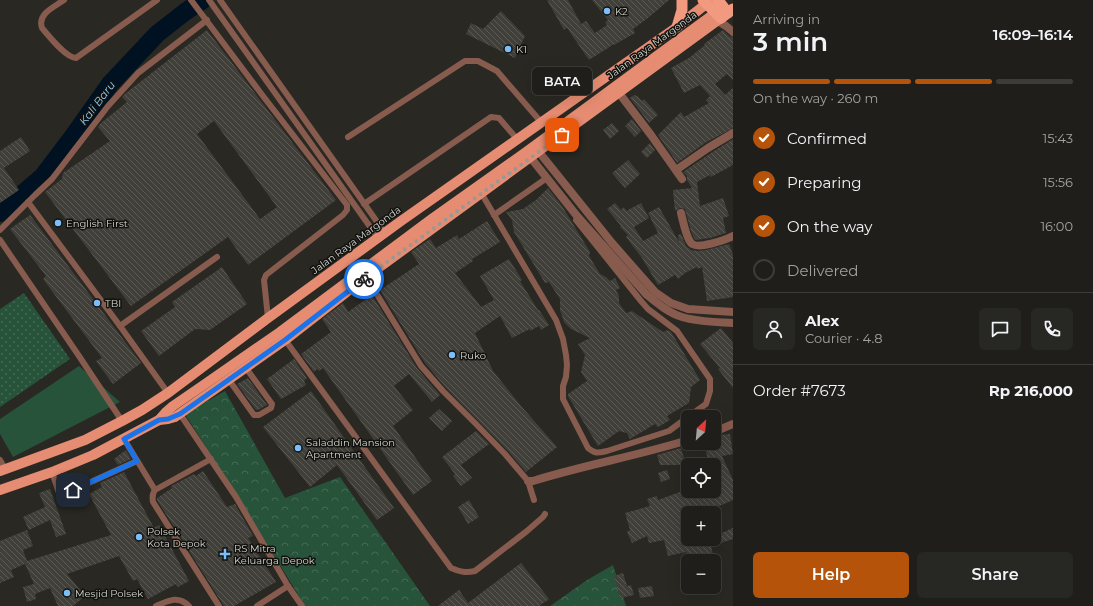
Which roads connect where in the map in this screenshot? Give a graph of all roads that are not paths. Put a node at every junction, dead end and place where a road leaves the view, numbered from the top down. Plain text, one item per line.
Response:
1 (64, 0) edge
2 (157, 0) edge
3 (191, 0) edge
4 (220, 0) edge
5 (682, 0) edge
6 (707, 1) edge
7 (210, 3) edge
8 (724, 10) edge
9 (207, 20) junction
10 (677, 27) junction
11 (733, 32) edge
12 (619, 93) junction
13 (541, 122) junction
14 (733, 133) edge
15 (348, 137) dead end
16 (517, 139) junction
17 (530, 153) junction
18 (676, 170) junction
19 (682, 179) dead end
20 (544, 180) junction
21 (479, 190) junction
22 (28, 202) junction
23 (364, 204) junction
24 (681, 213) dead end
25 (494, 215) junction
26 (0, 230) edge
27 (382, 236) junction
28 (733, 236) edge
29 (0, 240) edge
30 (217, 257) dead end
31 (364, 273) junction
32 (659, 300) junction
33 (731, 312) edge
34 (268, 318) junction
35 (733, 322) edge
36 (120, 326) junction
37 (282, 336) junction
38 (246, 368) junction
39 (229, 380) junction
40 (168, 393) junction
41 (698, 410) edge
42 (180, 414) junction
43 (159, 420) junction
44 (122, 421) junction
45 (681, 422) edge
46 (733, 424) edge
47 (721, 429) edge
48 (124, 439) junction
49 (681, 442) edge
50 (211, 459) junction
51 (137, 461) junction
52 (2, 467) edge
53 (52, 472) junction
54 (528, 481) junction
55 (0, 490) edge
56 (155, 490) junction
57 (534, 500) dead end
58 (545, 514) dead end
59 (288, 586) junction
60 (156, 606) edge
61 (189, 606) edge
62 (219, 606) edge
63 (257, 606) edge
64 (302, 606) edge

1 - 2 lane
3 - 9 lane
4 - 23 lane
5 - 10 highway
6 - 8 highway
6 - 10 main road, Jalan Raya Margonda
7 - 27 lane
8 - 11 street
8 - 12 main road, Jalan Raya Margonda
8 - 17 main road, Jalan Raya Margonda
9 - 22 lane
9 - 34 lane
10 - 13 main road, Jalan Raya Margonda
12 - 17 main road, Jalan Raya Margonda
12 - 18 street
13 - 15 lane
13 - 16 main road, Jalan Raya Margonda
14 - 18 street
16 - 23 lane
16 - 27 main road, Jalan Raya Margonda
17 - 20 lane
17 - 21 main road, Jalan Raya Margonda
17 - 32 street
18 - 19 street
20 - 25 lane
20 - 41 lane
21 - 25 lane
21 - 31 main road, Jalan Raya Margonda
22 - 26 lane
22 - 36 lane
23 - 27 lane
24 - 28 street
25 - 45 lane
27 - 34 main road, Jalan Raya Margonda
29 - 44 lane
30 - 36 lane
31 - 37 main road, Jalan Raya Margonda
31 - 54 lane
32 - 33 street
32 - 35 street
33 - 35 street
34 - 40 main road, Jalan Raya Margonda
36 - 40 lane
37 - 38 main road, Jalan Raya Margonda
37 - 43 main road, Jalan Raya Margonda
37 - 58 lane
38 - 39 main road, Jalan Raya Margonda
38 - 39 lane
39 - 42 main road, Jalan Raya Margonda
40 - 44 main road, Jalan Raya Margonda
42 - 43 main road, Jalan Raya Margonda
42 - 50 lane
43 - 48 main road, Jalan Raya Margonda
44 - 52 main road, Jalan Raya Margonda
46 - 47 street
48 - 51 lane
48 - 53 main road, Jalan Raya Margonda
49 - 54 street
50 - 56 lane
50 - 59 lane
51 - 53 lane
51 - 56 lane
53 - 55 main road, Jalan Raya Margonda
54 - 57 lane
56 - 62 lane
59 - 63 lane
59 - 64 lane
60 - 61 lane

